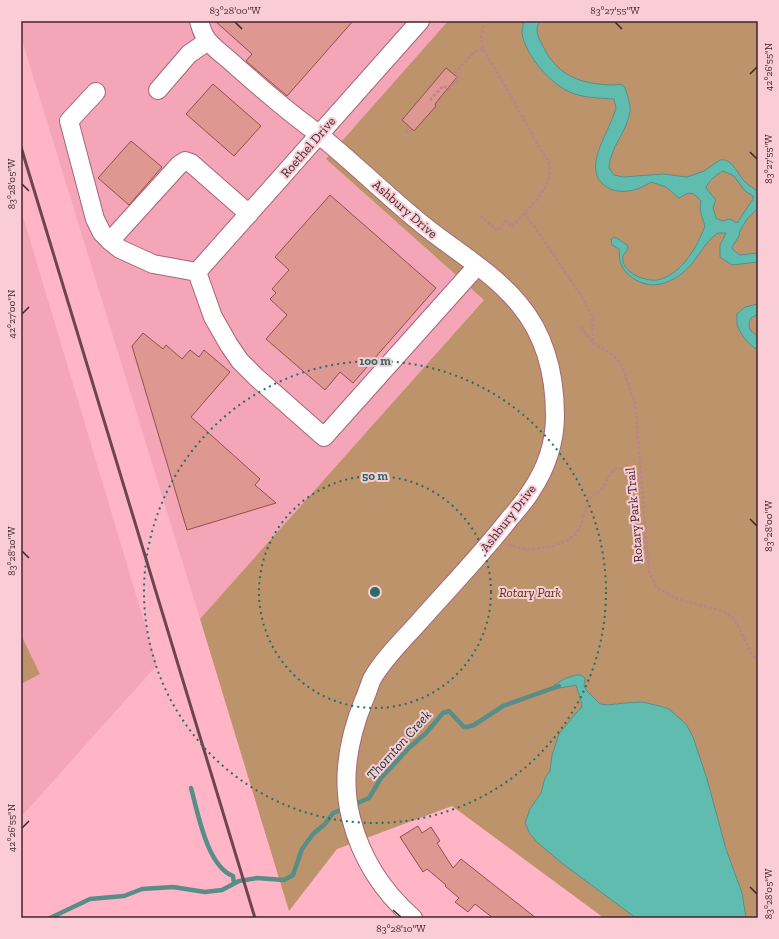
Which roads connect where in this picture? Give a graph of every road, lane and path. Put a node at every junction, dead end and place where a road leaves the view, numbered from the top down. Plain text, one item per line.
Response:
1 (199, 21) edge
2 (420, 21) edge
3 (485, 21) edge
4 (208, 41) junction
5 (483, 49) junction
6 (158, 90) dead end
7 (96, 92) dead end
8 (430, 100) dead end
9 (408, 125) dead end
10 (406, 133) dead end
11 (319, 134) junction
12 (525, 213) junction
13 (249, 214) junction
14 (480, 216) dead end
15 (110, 241) junction
16 (477, 266) junction
17 (197, 272) junction
18 (581, 327) dead end
19 (593, 343) junction
20 (640, 471) junction
21 (506, 544) dead end
22 (758, 660) edge
23 (413, 918) edge

1 - 4 street
2 - 11 street, Roethel Drive
3 - 5 path
4 - 6 street
4 - 11 street, Ashbury Drive
5 - 8 path
5 - 12 path
7 - 15 street
9 - 10 path
11 - 13 street, Roethel Drive
11 - 16 street, Ashbury Drive
12 - 14 path
12 - 19 path
13 - 15 street
13 - 17 street, Roethel Drive
15 - 17 street
16 - 17 street
16 - 23 street, Ashbury Drive
18 - 19 path, Rotary Park Trail
19 - 20 path, Rotary Park Trail
20 - 21 path
20 - 22 path, Rotary Park Trail

